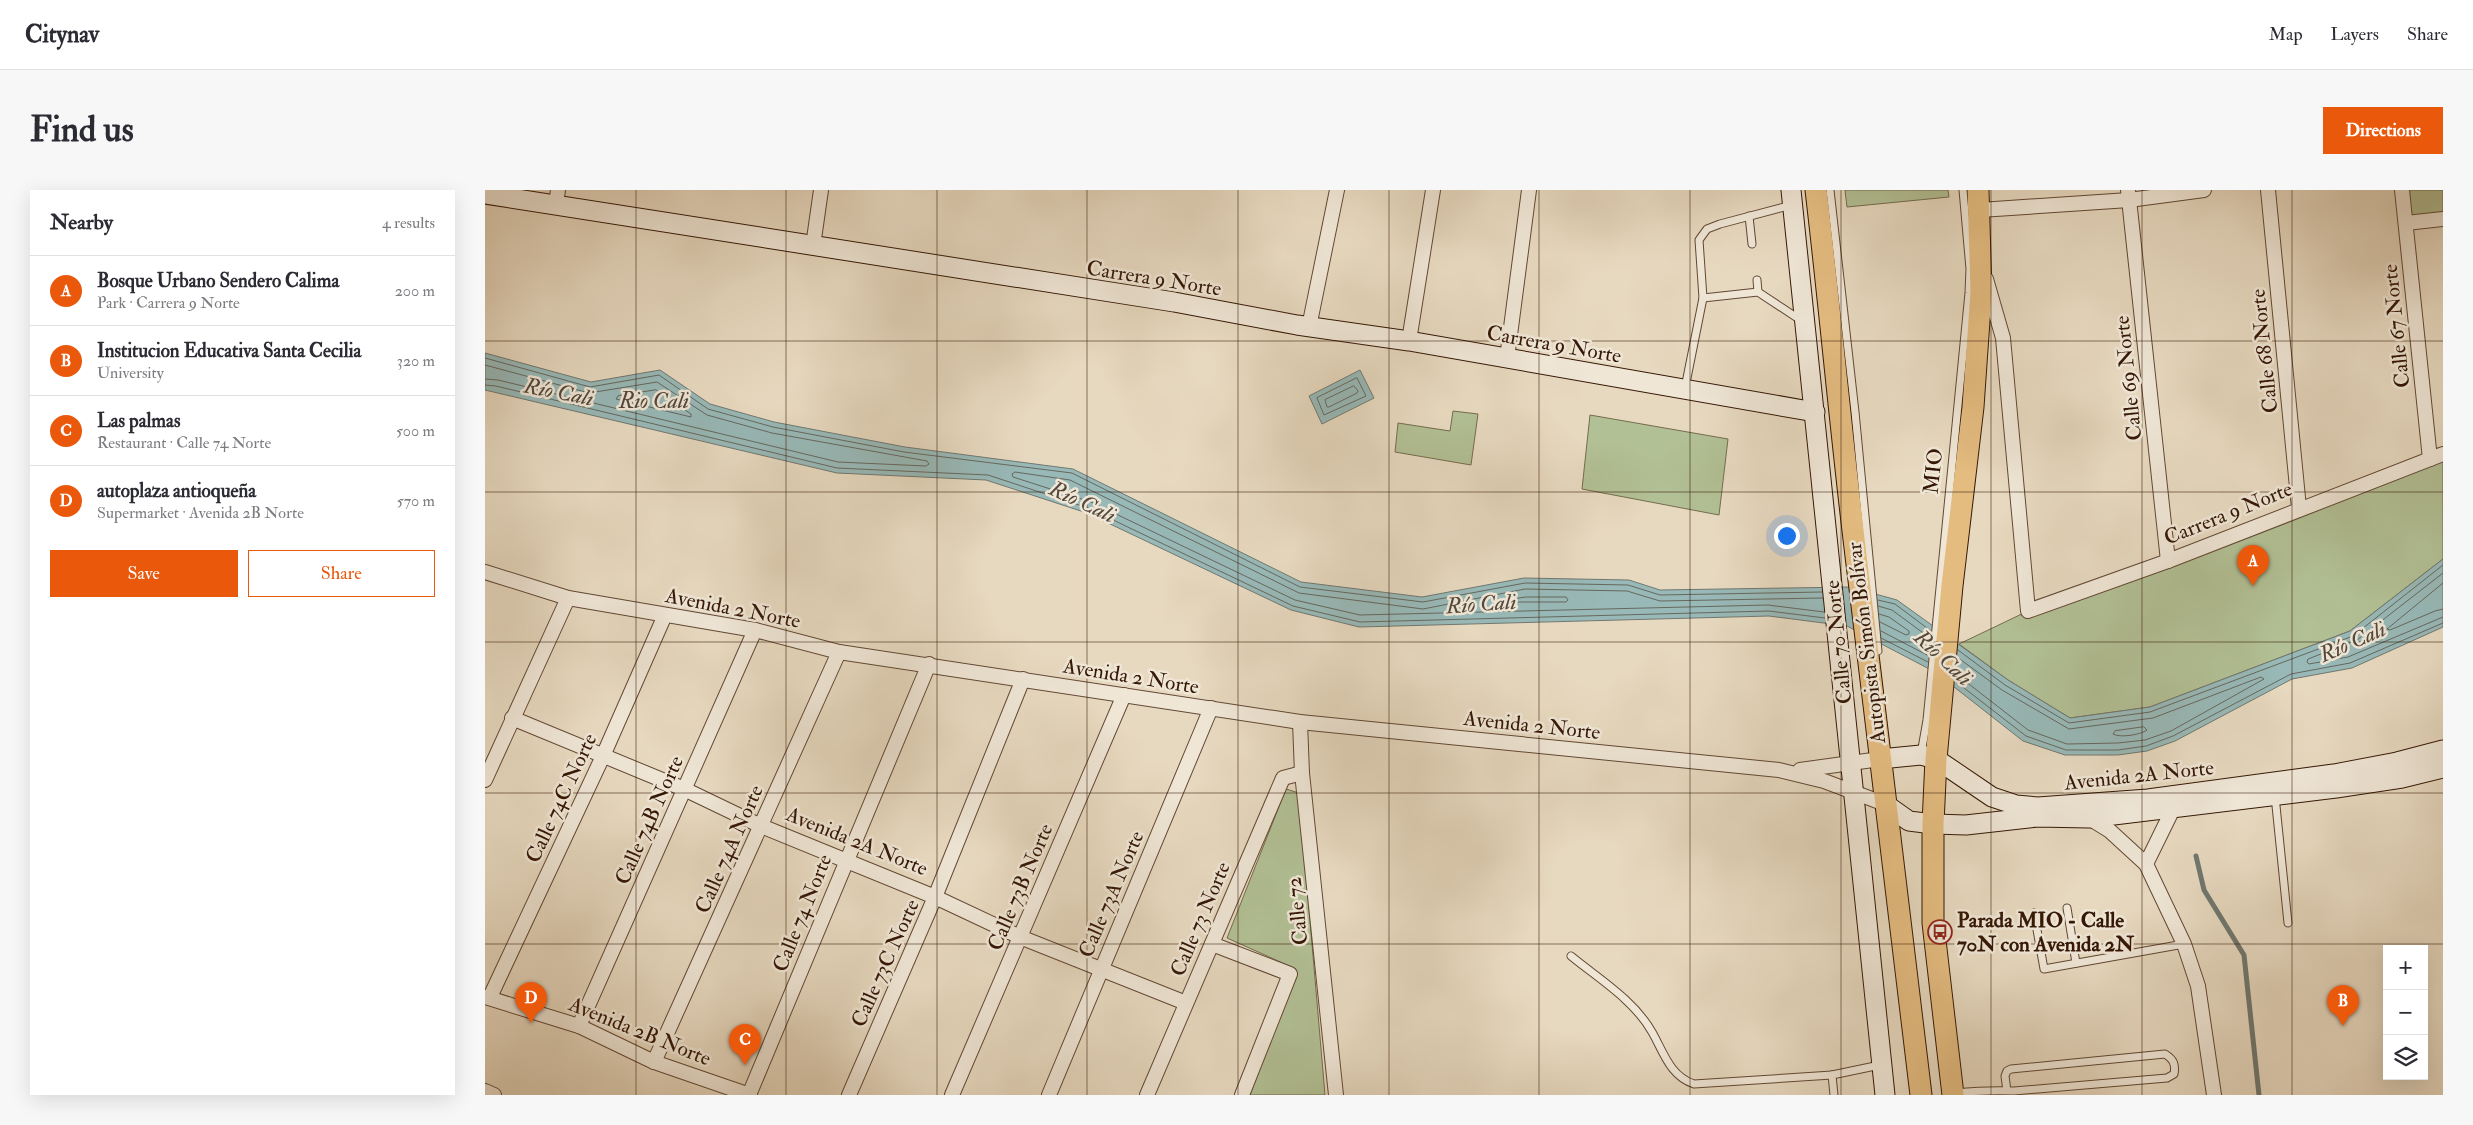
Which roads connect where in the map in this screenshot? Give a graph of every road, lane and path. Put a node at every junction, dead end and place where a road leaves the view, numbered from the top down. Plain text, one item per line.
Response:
1 (821, 190) edge
2 (1337, 190) edge
3 (1433, 190) edge
4 (1529, 190) edge
5 (1816, 190) edge
6 (1830, 190) edge
7 (1963, 190) edge
8 (2204, 190) edge
9 (2268, 190) edge
10 (2402, 190) edge
11 (485, 194) edge
12 (2128, 195) edge
13 (557, 197) edge
14 (1791, 197) edge
15 (1979, 200) edge
16 (1749, 216) junction
17 (2443, 219) edge
18 (2406, 223) junction
19 (1752, 244) dead end
20 (813, 246) junction
21 (1981, 268) junction
22 (1757, 280) dead end
23 (1758, 292) junction
24 (1703, 298) junction
25 (1805, 322) junction
26 (1309, 327) junction
27 (1409, 340) junction
28 (1507, 358) junction
29 (1684, 391) junction
30 (1815, 412) junction
31 (2437, 456) edge
32 (2299, 508) junction
33 (2168, 561) junction
34 (485, 572) edge
35 (1864, 573) junction
36 (1946, 585) junction
37 (568, 598) junction
38 (665, 615) junction
39 (755, 630) junction
40 (839, 652) junction
41 (1879, 659) dead end
42 (929, 664) junction
43 (1023, 679) junction
44 (1125, 695) junction
45 (1211, 708) junction
46 (512, 718) junction
47 (1300, 722) junction
48 (2443, 750) edge
49 (603, 756) junction
50 (1929, 757) junction
51 (1888, 758) junction
52 (1851, 764) junction
53 (2443, 768) edge
54 (1779, 770) junction
55 (1302, 772) junction
56 (485, 780) edge
57 (684, 789) junction
58 (2274, 789) junction
59 (1855, 793) junction
60 (1891, 802) junction
61 (2172, 802) junction
62 (2088, 811) junction
63 (1933, 824) junction
64 (761, 826) junction
65 (846, 859) junction
66 (2145, 864) junction
67 (935, 897) junction
68 (2067, 908) dead end
69 (2034, 913) dead end
70 (2288, 923) dead end
71 (1020, 937) junction
72 (1212, 944) junction
73 (2184, 944) junction
74 (1571, 956) dead end
75 (2076, 963) junction
76 (1101, 970) junction
77 (487, 997) edge
78 (1186, 1003) junction
79 (579, 1026) junction
80 (654, 1062) junction
81 (1882, 1065) junction
82 (1832, 1075) junction
83 (485, 1091) edge
84 (2007, 1091) junction
85 (1953, 1094) edge
86 (494, 1095) edge
87 (749, 1095) edge
88 (849, 1095) edge
89 (952, 1095) edge
90 (1049, 1095) edge
91 (1147, 1095) edge
92 (1242, 1095) edge
93 (1336, 1095) edge
94 (1834, 1095) edge
95 (1885, 1095) edge
96 (1921, 1095) edge
97 (2214, 1095) edge

1 - 20 street
2 - 26 street
3 - 27 street
4 - 28 street
5 - 35 main road, Autopista Simón Bolívar
6 - 35 lane
7 - 36 lane, MIO
8 - 12 street
9 - 32 street, Calle 68 Norte
10 - 18 street, Calle 67 Norte
11 - 13 street, Carrera 9 Norte
12 - 15 street
12 - 33 street, Calle 69 Norte
13 - 20 street, Carrera 9 Norte
14 - 16 lane
14 - 25 street, Calle 70 Norte
15 - 21 main road
16 - 19 lane
16 - 24 lane
17 - 18 street
18 - 31 street, Calle 67 Norte
20 - 26 street, Carrera 9 Norte
21 - 33 street, Carrera 9 Norte
21 - 36 main road
22 - 23 lane
23 - 24 lane
23 - 25 lane
24 - 29 lane
25 - 30 street, Calle 70 Norte
26 - 27 street, Carrera 9 Norte
27 - 28 street, Carrera 9 Norte
28 - 29 street, Carrera 9 Norte
29 - 30 street, Carrera 9 Norte
30 - 52 street, Calle 70 Norte
31 - 32 street, Carrera 9 Norte
32 - 33 street, Carrera 9 Norte
34 - 37 street, Avenida 2 Norte
35 - 41 lane
35 - 51 main road, Autopista Simón Bolívar
36 - 50 main road
37 - 38 street, Avenida 2 Norte
37 - 46 street
38 - 39 street, Avenida 2 Norte
38 - 49 street, Calle 74C Norte
39 - 40 street, Avenida 2 Norte
39 - 57 street, Calle 74B Norte
40 - 42 street, Avenida 2 Norte
40 - 64 street, Calle 74A Norte
42 - 43 street, Avenida 2 Norte
42 - 65 street, Calle 74 Norte
43 - 44 street, Avenida 2 Norte
43 - 67 street, Calle 73C Norte
44 - 45 street, Avenida 2 Norte
44 - 71 street, Calle 73B Norte
45 - 47 street, Avenida 2 Norte
45 - 76 street, Calle 73A Norte
46 - 49 street, Avenida 2A Norte
46 - 56 street
47 - 54 street, Avenida 2 Norte
47 - 55 street, Calle 72
48 - 58 street, Avenida 2A Norte
49 - 57 street, Avenida 2A Norte
49 - 77 street, Calle 74C Norte
50 - 51 street
50 - 62 street, Avenida 2A Norte
50 - 63 main road
51 - 52 street
51 - 60 main road, Autopista Simón Bolívar
52 - 54 street, Avenida 2 Norte
52 - 59 street, Calle 70 Norte
53 - 58 street, Avenida 2A Norte
54 - 59 street, Avenida 2 Norte
55 - 72 street, Calle 73 Norte
55 - 93 street, Calle 72
57 - 64 street, Avenida 2A Norte
57 - 79 street, Calle 74B Norte
58 - 61 street, Avenida 2A Norte
58 - 70 lane
59 - 60 street, Avenida 2A Norte
59 - 81 street, Calle 70 Norte
60 - 63 street, Avenida 2A Norte
60 - 96 main road, Autopista Simón Bolívar
61 - 62 street, Avenida 2A Norte
61 - 66 street
62 - 63 street, Avenida 2A Norte
62 - 66 street
63 - 85 main road
64 - 65 street, Avenida 2A Norte
64 - 80 street, Calle 74A Norte
65 - 67 street, Avenida 2A Norte
65 - 87 street, Calle 74 Norte
66 - 73 street
67 - 71 street, Avenida 2A Norte
67 - 88 street, Calle 73C Norte
68 - 75 lane
69 - 75 lane
71 - 76 street, Avenida 2A Norte
71 - 89 street, Calle 73B Norte
72 - 78 street, Calle 73 Norte
72 - 92 street
73 - 75 lane
73 - 97 street
74 - 82 lane
76 - 78 street, Avenida 2A Norte
76 - 90 street, Calle 73A Norte
77 - 79 street, Avenida 2B Norte
78 - 91 street, Calle 73 Norte
79 - 80 street, Avenida 2B Norte
80 - 87 street, Avenida 2B Norte
81 - 82 lane
81 - 95 street, Calle 70 Norte
82 - 94 lane
83 - 86 street
84 - 84 lane
84 - 85 lane

